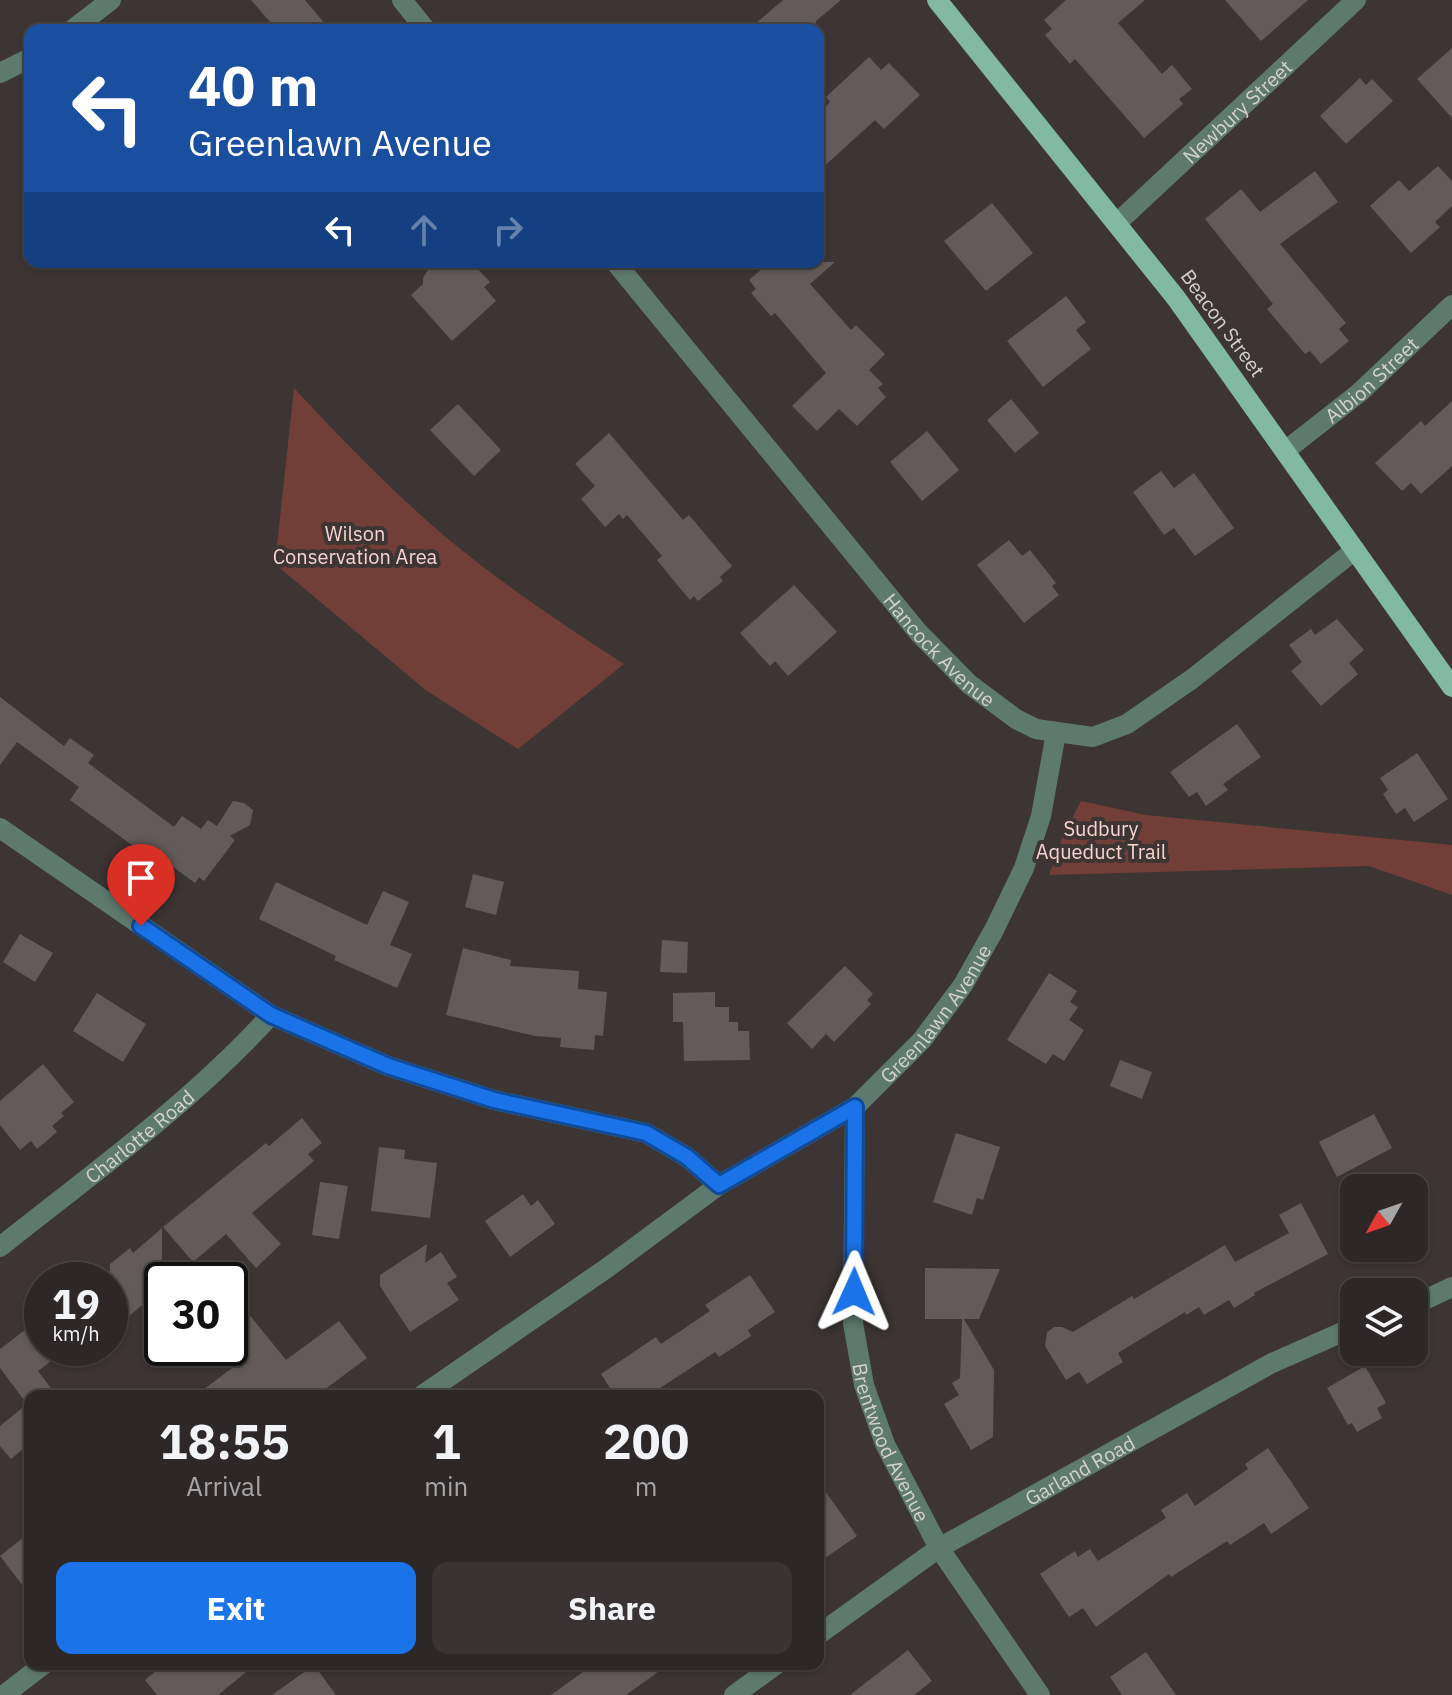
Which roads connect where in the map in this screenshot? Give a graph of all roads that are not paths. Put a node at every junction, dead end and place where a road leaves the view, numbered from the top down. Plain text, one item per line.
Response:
1 (111, 0) edge
2 (402, 0) edge
3 (937, 0) edge
4 (1356, 0) edge
5 (80, 24) edge
6 (421, 24) edge
7 (24, 61) edge
8 (0, 73) edge
9 (1117, 223) junction
10 (620, 268) edge
11 (1452, 305) edge
12 (1285, 451) junction
13 (1355, 550) junction
14 (1452, 687) edge
15 (1056, 733) junction
16 (0, 828) edge
17 (271, 1015) junction
18 (855, 1107) junction
19 (719, 1185) junction
20 (0, 1247) edge
21 (1452, 1287) edge
22 (1428, 1298) edge
23 (1340, 1333) edge
24 (430, 1390) edge
25 (939, 1548) junction
26 (824, 1631) edge
27 (36, 1670) edge
28 (769, 1670) edge
29 (4, 1695) edge
30 (734, 1695) edge
31 (1040, 1695) edge

1 - 5 street
2 - 6 street
3 - 9 main road, Beacon Street
4 - 9 street, Newbury Street
7 - 8 street
9 - 12 main road, Beacon Street
10 - 15 street, Hancock Avenue
11 - 12 street, Albion Street
12 - 13 main road, Beacon Street
13 - 14 main road, Beacon Street
13 - 15 street, Hancock Avenue
15 - 18 street, Greenlawn Avenue
16 - 17 street
17 - 19 street
17 - 20 street, Charlotte Road
18 - 19 street, Greenlawn Avenue
18 - 25 street, Brentwood Avenue
19 - 24 street, Greenlawn Avenue
21 - 22 street
23 - 25 street, Garland Road
25 - 26 street, Garland Road
25 - 31 street, Brentwood Avenue
27 - 29 street
28 - 30 street

